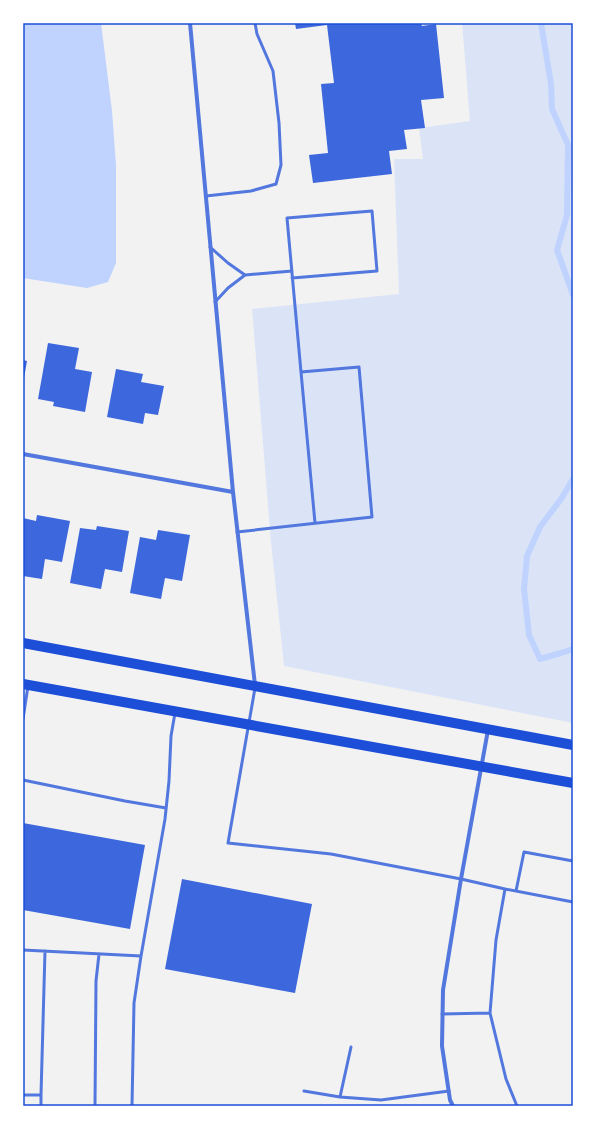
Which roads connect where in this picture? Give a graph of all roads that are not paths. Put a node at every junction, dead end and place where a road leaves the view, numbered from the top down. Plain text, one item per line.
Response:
1 (190, 23) edge
2 (255, 23) edge
3 (206, 196) junction
4 (210, 247) junction
5 (292, 271) junction
6 (245, 275) junction
7 (292, 278) junction
8 (215, 302) junction
9 (301, 372) junction
10 (23, 454) edge
11 (233, 492) junction
12 (315, 523) junction
13 (237, 532) junction
14 (23, 643) edge
15 (26, 684) edge
16 (255, 686) junction
17 (176, 711) junction
18 (23, 719) edge
19 (249, 724) junction
20 (488, 729) junction
21 (573, 745) edge
22 (482, 766) junction
23 (23, 780) edge
24 (573, 783) edge
25 (166, 808) junction
26 (573, 861) edge
27 (461, 879) junction
28 (505, 889) junction
29 (516, 891) junction
30 (573, 902) edge
31 (23, 950) edge
32 (45, 952) junction
33 (99, 954) junction
34 (141, 956) junction
35 (490, 1013) junction
36 (442, 1014) junction
37 (351, 1047) dead end
38 (304, 1091) dead end
39 (449, 1091) junction
40 (23, 1095) edge
41 (41, 1095) junction
42 (340, 1098) junction
43 (41, 1106) edge
44 (95, 1106) edge
45 (132, 1106) edge
46 (453, 1106) edge
47 (517, 1106) edge

1 - 3 street
2 - 3 lane
3 - 4 street
4 - 6 lane
4 - 8 street
5 - 6 lane
5 - 7 lane
5 - 7 lane
6 - 8 lane
7 - 9 lane
8 - 11 street
9 - 12 lane
9 - 12 lane
10 - 11 street
11 - 13 street
12 - 13 lane
13 - 16 street
14 - 16 main road
15 - 17 main road
15 - 18 lane
16 - 19 lane
16 - 20 main road
17 - 19 main road
17 - 25 lane
19 - 22 main road
19 - 27 lane
20 - 21 main road
20 - 22 street
22 - 24 main road
22 - 27 street
23 - 25 lane
25 - 34 lane
26 - 29 lane
27 - 28 lane
27 - 36 street
28 - 29 lane
28 - 35 lane
29 - 30 lane
31 - 32 lane
32 - 33 lane
32 - 41 lane
33 - 34 lane
33 - 44 lane
34 - 45 lane
35 - 36 lane
35 - 47 lane
36 - 39 street
37 - 42 lane
38 - 42 lane
39 - 42 lane
39 - 46 street
40 - 41 lane
41 - 43 lane

